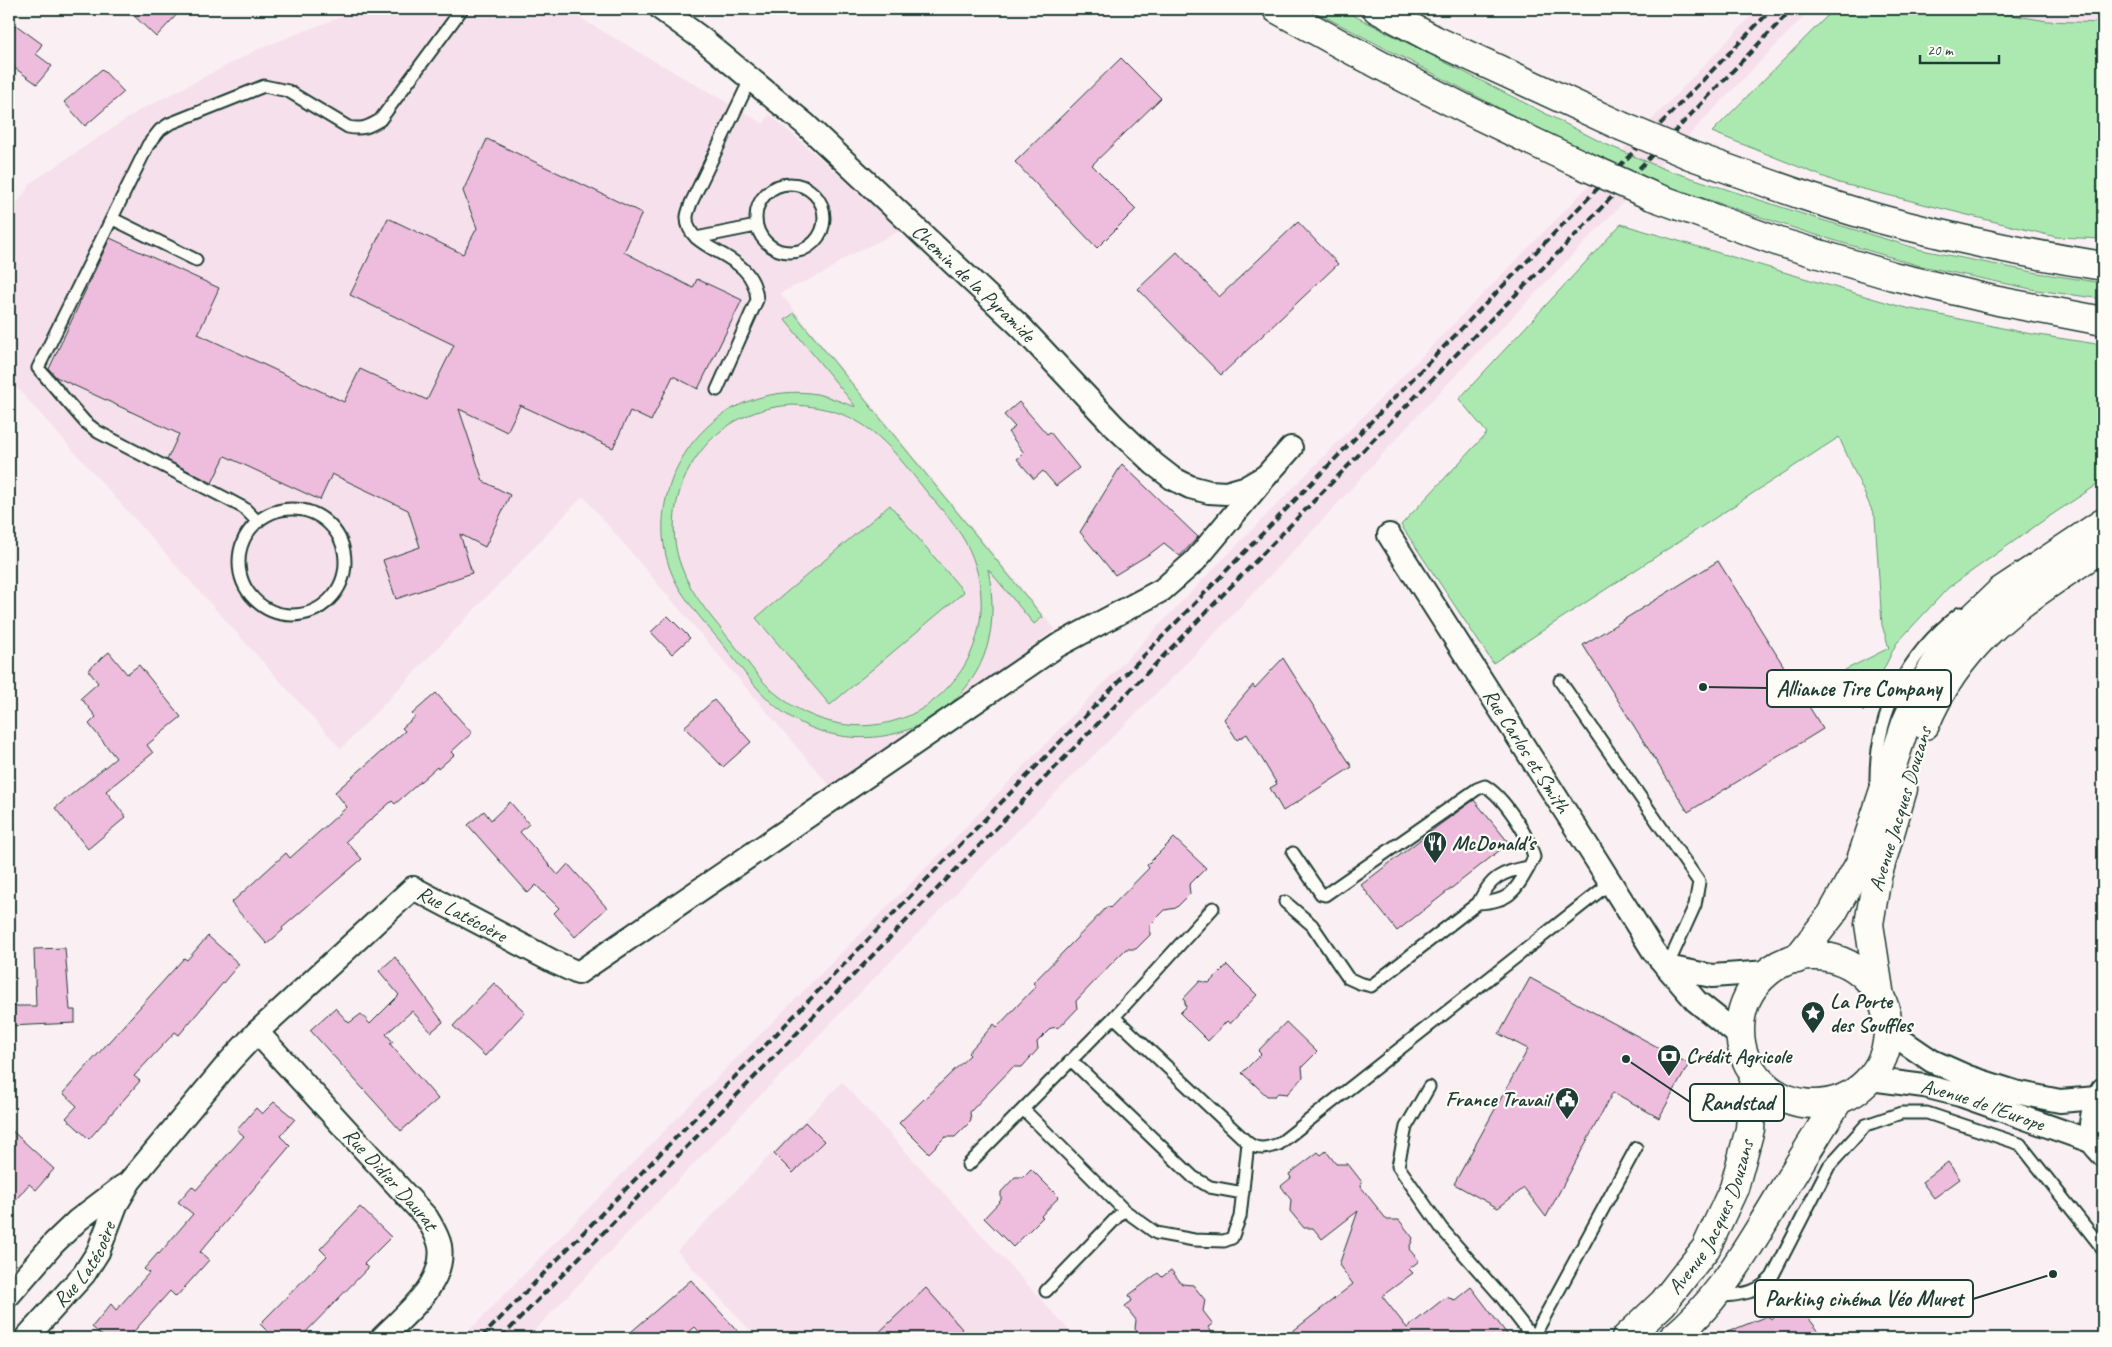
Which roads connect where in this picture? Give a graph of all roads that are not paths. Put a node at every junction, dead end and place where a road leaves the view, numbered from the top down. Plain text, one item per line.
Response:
1 (462, 9) edge
2 (660, 9) edge
3 (1277, 9) edge
4 (1377, 9) edge
5 (750, 80) junction
6 (113, 219) junction
7 (756, 226) junction
8 (696, 238) junction
9 (196, 260) dead end
10 (2103, 266) edge
11 (2103, 321) edge
12 (717, 390) dead end
13 (1292, 448) dead end
14 (1266, 476) junction
15 (258, 522) junction
16 (2103, 522) edge
17 (1389, 535) dead end
18 (2103, 547) edge
19 (1560, 681) dead end
20 (1293, 852) dead end
21 (1529, 867) junction
22 (1610, 883) junction
23 (1285, 902) dead end
24 (1478, 903) junction
25 (1213, 908) dead end
26 (1798, 959) junction
27 (1666, 967) junction
28 (1768, 972) junction
29 (1880, 997) junction
30 (1114, 1017) junction
31 (1888, 1031) junction
32 (257, 1032) junction
33 (1741, 1037) junction
34 (1071, 1060) junction
35 (1754, 1074) junction
36 (1870, 1079) junction
37 (1429, 1087) dead end
38 (2100, 1093) edge
39 (1838, 1101) junction
40 (1023, 1109) junction
41 (1248, 1143) junction
42 (1636, 1148) dead end
43 (2098, 1149) edge
44 (968, 1165) dead end
45 (130, 1181) junction
46 (1243, 1193) junction
47 (1124, 1210) junction
48 (2103, 1248) edge
49 (1046, 1291) dead end
50 (9, 1295) edge
51 (1715, 1297) junction
52 (26, 1338) edge
53 (382, 1338) edge
54 (1533, 1338) edge
55 (1626, 1338) edge
56 (1673, 1338) edge

1 - 6 lane
2 - 5 street, Chemin de la Pyramide
3 - 11 main road, bridge
4 - 10 main road, bridge
5 - 8 lane
5 - 14 street, Chemin de la Pyramide
6 - 9 lane
6 - 15 lane
7 - 7 lane
7 - 8 lane
8 - 12 lane
13 - 14 street, Chemin de la Pyramide
14 - 32 street, Rue Latécoère
15 - 15 lane
16 - 26 main road, Avenue Jacques Douzans
17 - 22 street, Rue Carlos et Smith
18 - 29 main road, Avenue Jacques Douzans
19 - 27 lane
20 - 21 lane
21 - 24 lane
21 - 24 lane
22 - 27 street, Rue Carlos et Smith
22 - 41 lane
23 - 24 lane
25 - 30 lane
26 - 28 main road
26 - 29 main road
27 - 28 street
27 - 33 street, Rue Carlos et Smith
28 - 33 main road
29 - 31 main road
30 - 34 lane
30 - 41 lane
31 - 36 main road
31 - 38 street, Avenue de l'Europe
32 - 45 street, Rue Latécoère
32 - 53 street, Rue Didier Daurat
33 - 35 main road
34 - 40 lane
34 - 46 lane
35 - 39 main road
35 - 55 main road, Avenue Jacques Douzans
36 - 39 main road
36 - 43 street, Avenue de l'Europe
37 - 54 lane
38 - 43 street
39 - 51 main road, Avenue Jacques Douzans
40 - 44 lane
40 - 47 lane
41 - 46 lane
42 - 54 lane
45 - 50 street, Rue Latécoère
45 - 52 street, Rue Latécoère
46 - 47 lane
47 - 49 lane
48 - 51 lane
51 - 56 main road, Avenue Jacques Douzans

